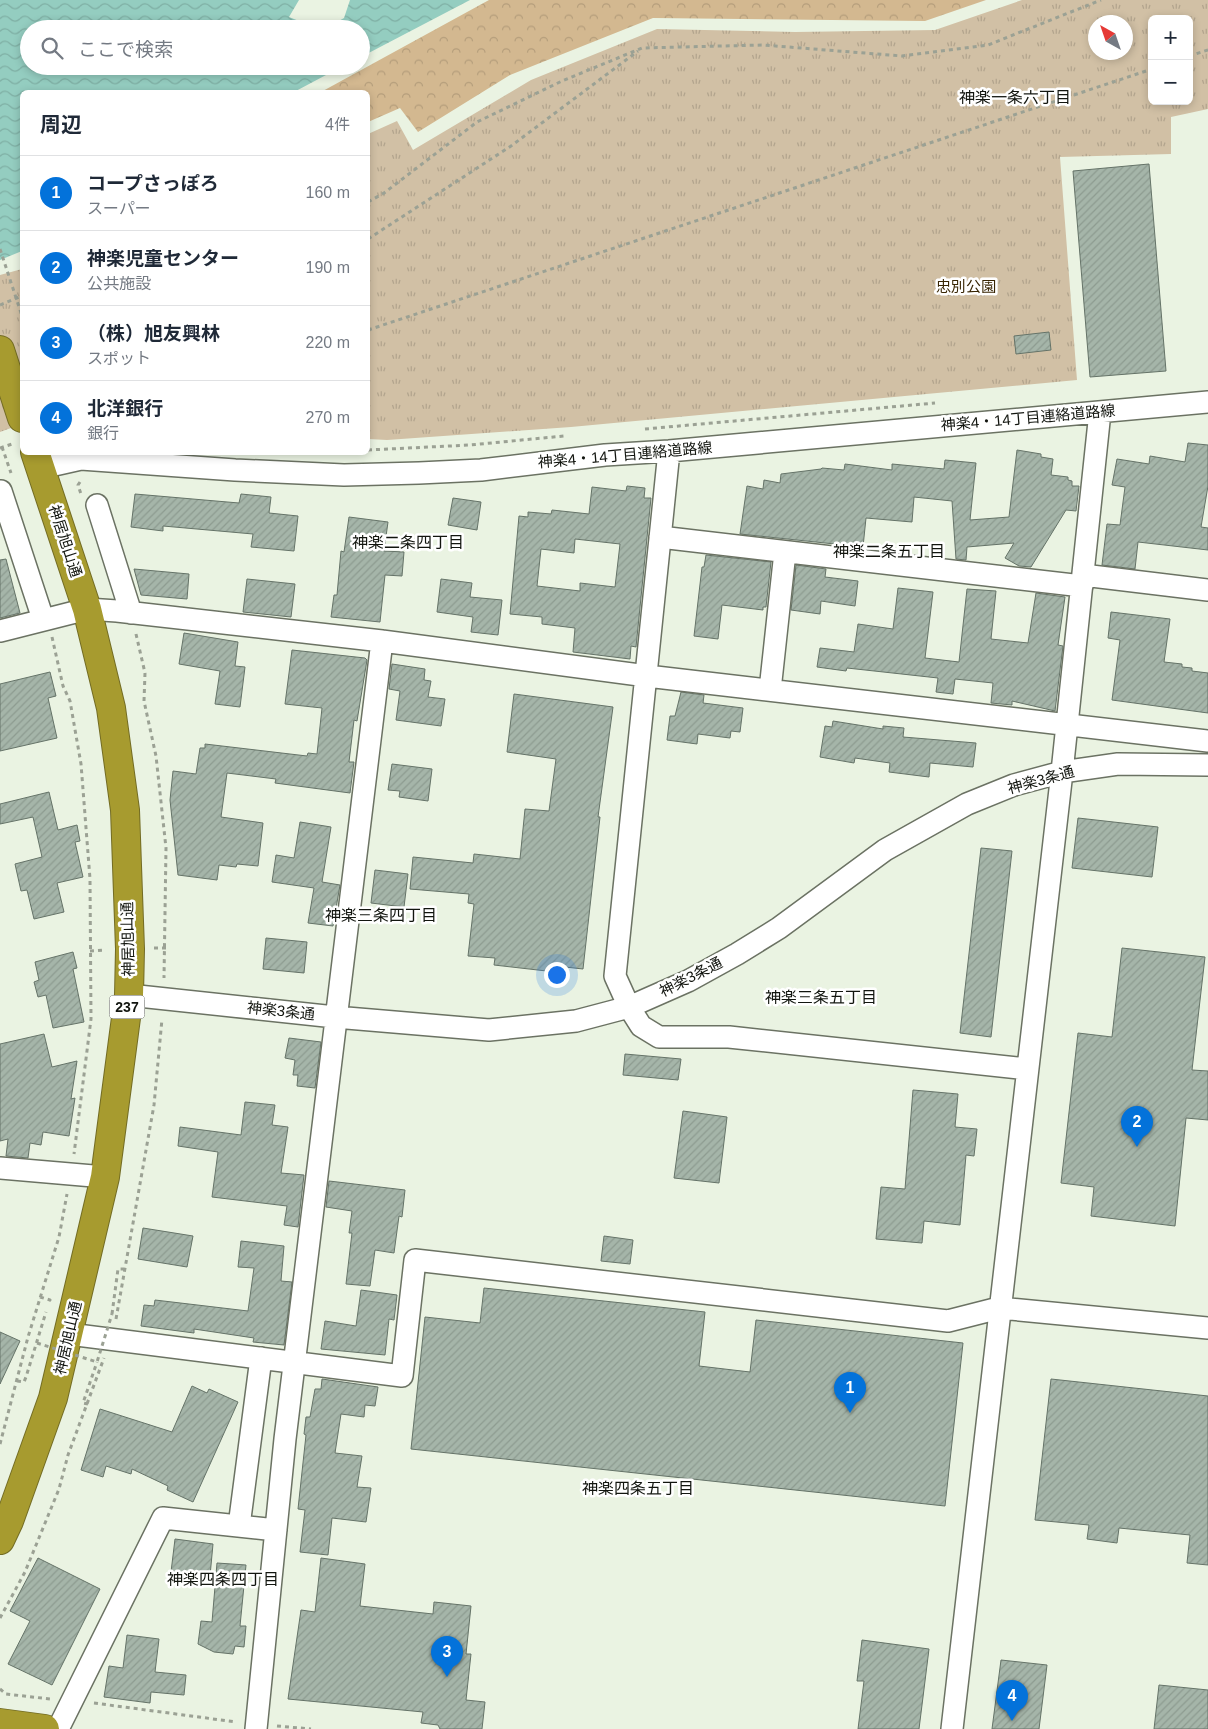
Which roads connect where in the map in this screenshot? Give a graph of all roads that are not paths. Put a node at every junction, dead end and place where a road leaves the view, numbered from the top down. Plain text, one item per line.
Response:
1 (0, 350) edge
2 (1208, 402) edge
3 (20, 412) edge
4 (1100, 412) junction
5 (669, 451) junction
6 (38, 460) edge
7 (6, 482) road end
8 (97, 505) dead end
9 (660, 538) junction
10 (785, 552) junction
11 (1082, 581) junction
12 (1208, 590) edge
13 (87, 608) junction
14 (131, 613) junction
15 (51, 618) junction
16 (0, 631) edge
17 (382, 641) junction
18 (647, 676) junction
19 (770, 690) junction
20 (1066, 724) junction
21 (1208, 741) edge
22 (1208, 765) edge
23 (1062, 772) junction
24 (129, 995) junction
25 (629, 1007) junction
26 (335, 1017) junction
27 (1027, 1069) junction
28 (0, 1168) edge
29 (105, 1177) junction
30 (999, 1308) junction
31 (1208, 1328) edge
32 (69, 1334) junction
33 (261, 1358) junction
34 (294, 1363) junction
35 (239, 1526) junction
36 (276, 1530) junction
37 (0, 1540) edge
38 (0, 1723) edge
39 (256, 1727) edge
40 (45, 1729) edge
41 (58, 1729) edge
42 (952, 1729) edge

1 - 3 highway
2 - 4 street, 神楽4・14丁目連絡道路線
4 - 5 street, 神楽4・14丁目連絡道路線
4 - 11 street
5 - 6 street, 神楽4・14丁目連絡道路線
5 - 9 street
6 - 13 highway, 神居旭山通 / 237
7 - 15 street
8 - 14 street
9 - 10 street
9 - 18 street
10 - 11 street
10 - 19 street
11 - 12 street
11 - 20 street
13 - 14 street
13 - 15 street
13 - 24 highway, 神居旭山通 / 237
14 - 17 street
15 - 16 street
17 - 18 street
17 - 26 street
18 - 19 street
18 - 25 street
19 - 20 street
20 - 21 street
20 - 23 street
22 - 23 street, 神楽3条通
23 - 25 street, 神楽3条通
23 - 27 street
24 - 26 street, 神楽3条通
24 - 29 highway, 神居旭山通 / 237
25 - 26 street, 神楽3条通
25 - 27 street
26 - 34 street
27 - 30 street
28 - 29 street
29 - 32 highway, 神居旭山通 / 237
30 - 31 street
30 - 34 street
30 - 42 street
32 - 33 street
32 - 37 highway, 神居旭山通 / 237
33 - 34 street
33 - 35 street
34 - 36 street
35 - 36 street
35 - 41 street
36 - 39 street
38 - 40 highway

